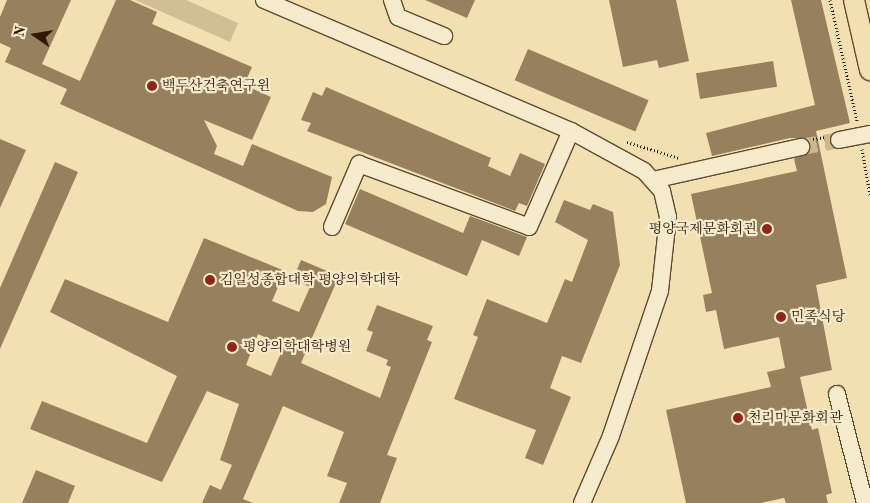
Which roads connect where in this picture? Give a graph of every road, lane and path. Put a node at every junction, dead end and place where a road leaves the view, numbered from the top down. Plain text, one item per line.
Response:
1 (264, 0) edge
2 (392, 0) edge
3 (830, 0) edge
4 (854, 0) edge
5 (282, 4) edge
6 (444, 36) dead end
7 (870, 70) edge
8 (571, 131) junction
9 (865, 135) edge
10 (835, 138) joint
11 (620, 140) dead end
12 (806, 144) joint
13 (684, 159) dead end
14 (653, 180) junction
15 (870, 195) edge
16 (332, 227) dead end
17 (838, 394) dead end
18 (582, 503) edge
19 (865, 503) edge

1 - 5 street
2 - 6 street
3 - 9 path
4 - 7 main road
5 - 8 street
8 - 14 street
8 - 16 street
9 - 10 street
9 - 15 path
10 - 12 path
11 - 13 path
12 - 14 street
14 - 18 street
17 - 19 street

